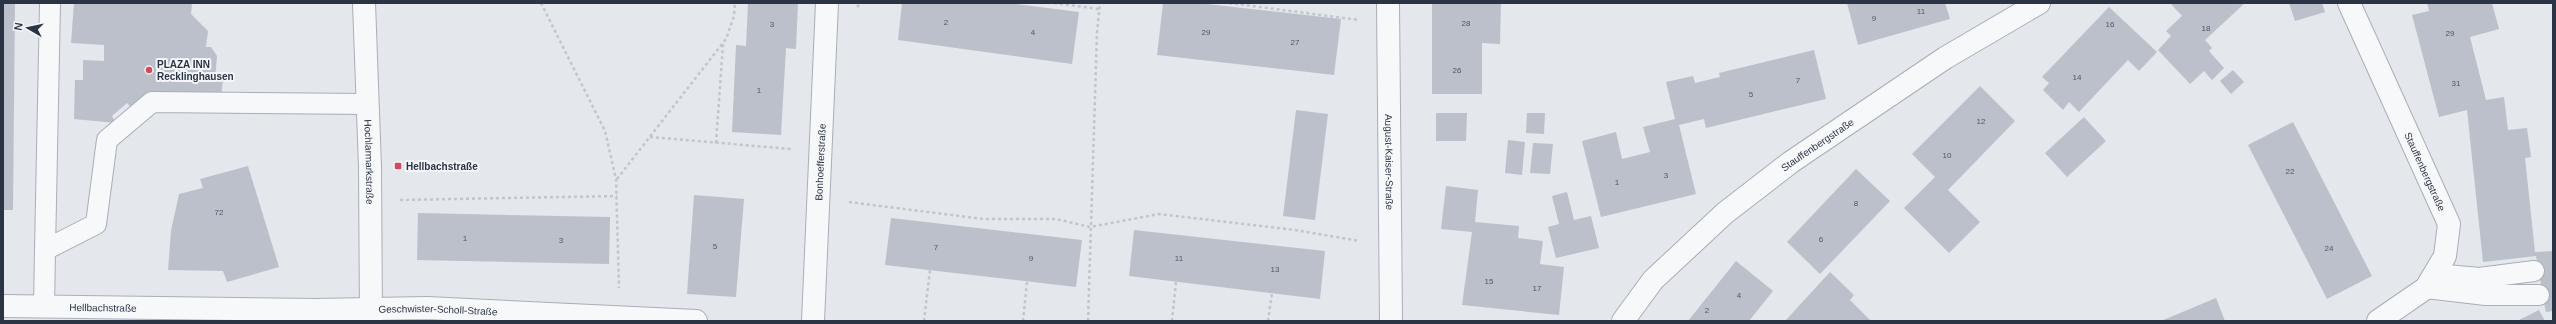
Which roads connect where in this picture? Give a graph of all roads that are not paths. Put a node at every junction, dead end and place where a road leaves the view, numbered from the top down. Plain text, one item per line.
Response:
1 (50, 3) edge
2 (364, 3) edge
3 (827, 3) edge
4 (2040, 3) edge
5 (2349, 3) edge
6 (1388, 13) edge
7 (368, 104) junction
8 (46, 250) junction
9 (2534, 271) dead end
10 (2431, 281) junction
11 (2538, 295) dead end
12 (3, 306) edge
13 (44, 307) junction
14 (371, 315) edge
15 (627, 319) edge
16 (696, 321) edge
17 (812, 321) edge
18 (1391, 321) edge
19 (1623, 321) edge
20 (2378, 321) edge

1 - 8 lane
2 - 7 street, Hochlarmarkstraße
3 - 17 street, Bonhoefferstraße
4 - 19 street, Stauffenbergstraße
5 - 10 street, Stauffenbergstraße
6 - 18 street, August-Kaiser-Straße
7 - 8 lane
7 - 14 street, Hochlarmarkstraße
8 - 13 lane
9 - 10 lane
10 - 11 lane
10 - 20 street, Stauffenbergstraße
12 - 13 street, Hellbachstraße
13 - 14 street, Hellbachstraße
14 - 15 street, Geschwister-Scholl-Straße
15 - 16 street, Geschwister-Scholl-Straße

